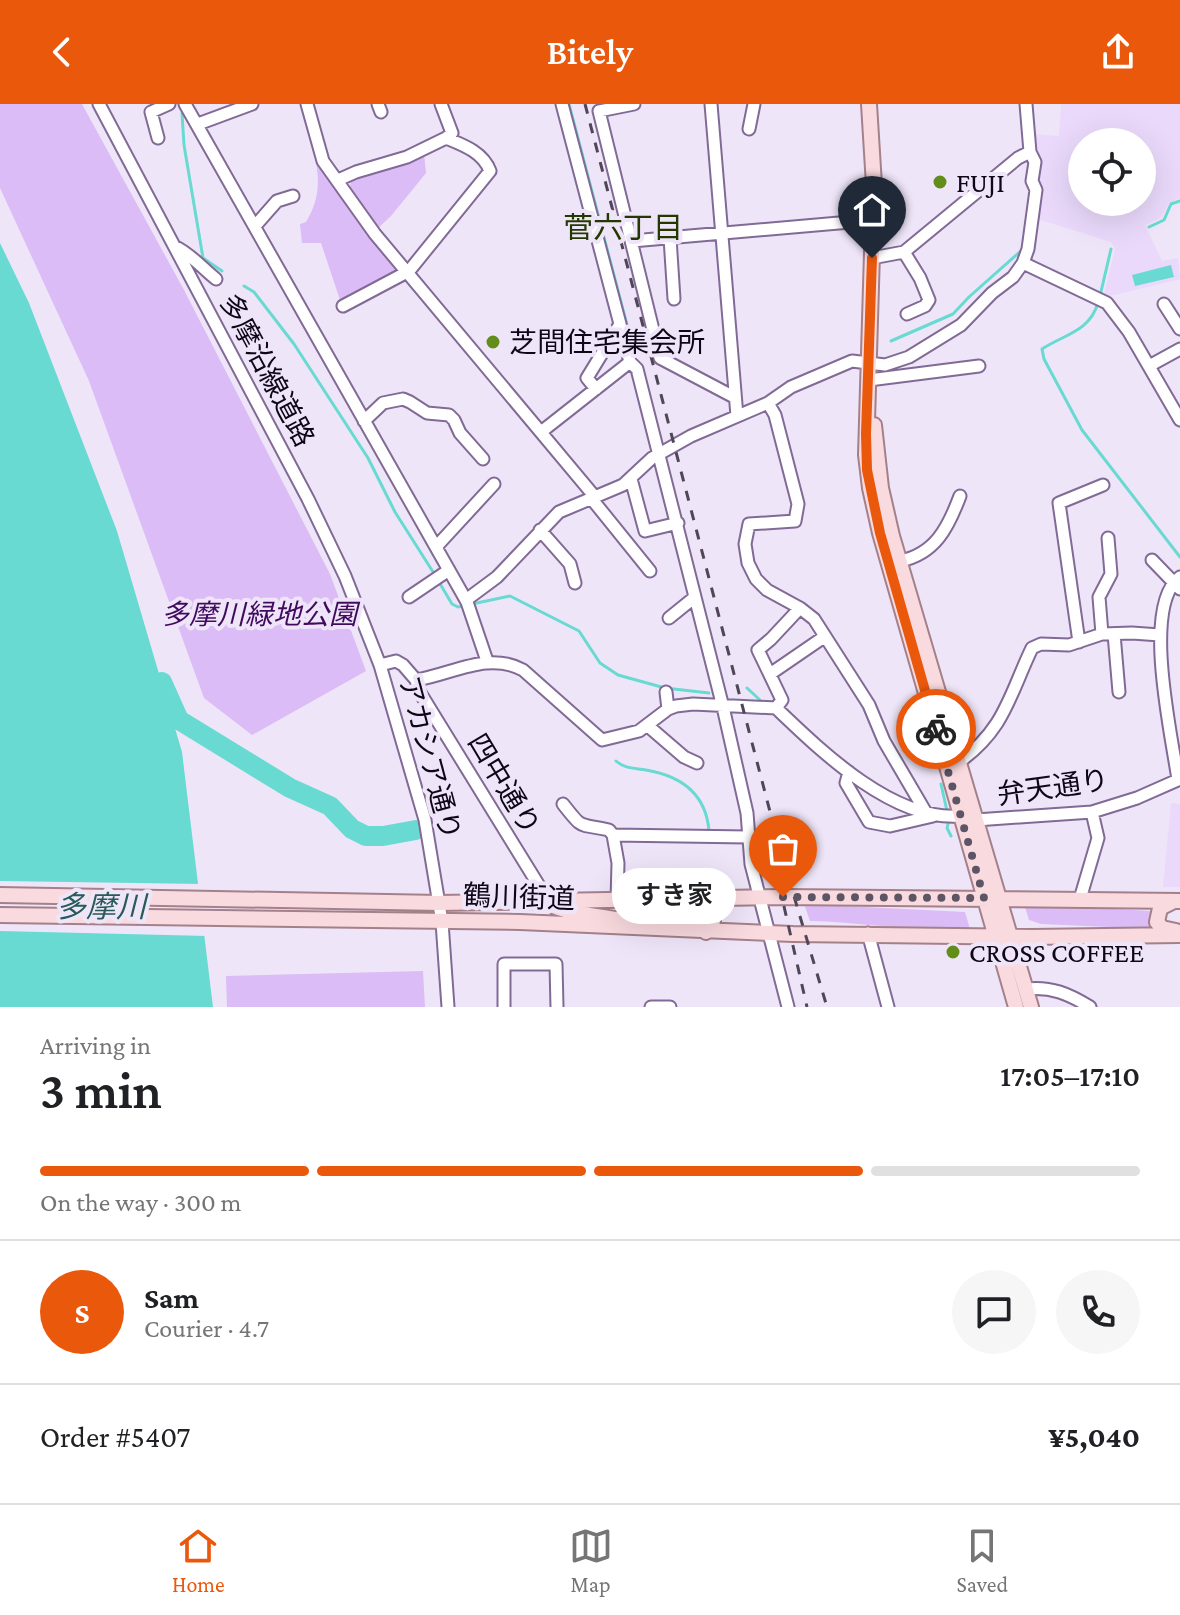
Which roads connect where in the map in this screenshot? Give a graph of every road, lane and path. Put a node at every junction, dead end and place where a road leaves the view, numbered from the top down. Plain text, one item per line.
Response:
1 (99, 104) edge
2 (169, 104) edge
3 (252, 104) edge
4 (307, 104) edge
5 (441, 104) edge
6 (562, 104) edge
7 (634, 104) edge
8 (711, 104) edge
9 (754, 104) edge
10 (869, 104) edge
11 (1026, 104) edge
12 (186, 106) edge
13 (198, 124) junction
14 (749, 129) dead end
15 (158, 138) dead end
16 (446, 138) junction
17 (1030, 152) junction
18 (338, 180) junction
19 (293, 196) dead end
20 (873, 220) junction
21 (255, 226) junction
22 (721, 233) junction
23 (670, 238) junction
24 (632, 241) junction
25 (174, 246) junction
26 (904, 252) junction
27 (872, 258) junction
28 (1023, 263) junction
29 (409, 271) junction
30 (216, 279) dead end
31 (674, 299) dead end
32 (1164, 304) dead end
33 (343, 306) dead end
34 (907, 314) dead end
35 (620, 324) junction
36 (1180, 329) edge
37 (1180, 349) edge
38 (630, 362) junction
39 (869, 364) junction
40 (979, 366) dead end
41 (1149, 366) junction
42 (869, 384) junction
43 (596, 389) junction
44 (734, 397) junction
45 (768, 403) junction
46 (737, 416) junction
47 (1180, 420) edge
48 (364, 421) junction
49 (541, 432) junction
50 (659, 454) junction
51 (483, 459) dead end
52 (631, 479) junction
53 (494, 484) dead end
54 (1103, 485) dead end
55 (960, 496) dead end
56 (593, 498) junction
57 (678, 523) junction
58 (540, 530) junction
59 (1108, 538) dead end
60 (436, 547) junction
61 (1152, 560) dead end
62 (900, 561) junction
63 (650, 571) dead end
64 (441, 575) junction
65 (575, 583) dead end
66 (1178, 583) edge
67 (409, 597) dead end
68 (695, 597) junction
69 (468, 603) junction
70 (800, 608) junction
71 (669, 618) dead end
72 (1108, 634) junction
73 (1160, 635) junction
74 (824, 637) junction
75 (1079, 642) junction
76 (487, 661) junction
77 (380, 665) junction
78 (770, 674) junction
79 (415, 681) junction
80 (666, 692) dead end
81 (1119, 692) dead end
82 (723, 707) junction
83 (776, 708) junction
84 (668, 709) junction
85 (648, 726) junction
86 (959, 762) junction
87 (697, 763) dead end
88 (849, 772) junction
89 (1179, 779) edge
90 (563, 804) dead end
91 (1092, 812) junction
92 (943, 816) junction
93 (976, 820) junction
94 (613, 835) junction
95 (748, 837) junction
96 (0, 895) edge
97 (759, 898) junction
98 (991, 898) junction
99 (1080, 899) junction
100 (617, 900) junction
101 (1177, 901) edge
102 (549, 902) junction
103 (440, 903) junction
104 (0, 915) edge
105 (442, 922) junction
106 (664, 930) junction
107 (706, 932) junction
108 (769, 933) junction
109 (868, 933) junction
110 (1180, 933) edge
111 (995, 936) junction
112 (1011, 937) junction
113 (1026, 989) junction
114 (448, 1007) edge
115 (504, 1007) edge
116 (557, 1007) edge
117 (651, 1007) edge
118 (670, 1007) edge
119 (788, 1007) edge
120 (888, 1007) edge
121 (1016, 1007) edge
122 (1031, 1007) edge
123 (1090, 1007) edge

1 - 25 street, 多摩沿線道路
2 - 15 street
3 - 13 street
4 - 18 street
5 - 16 street
6 - 35 street
7 - 24 street
8 - 22 street
9 - 14 street
10 - 20 main road
11 - 17 street
12 - 13 street
13 - 21 street
16 - 18 street
16 - 29 street
17 - 26 street
17 - 28 street
18 - 29 street
19 - 21 street
20 - 22 street
20 - 27 main road
21 - 48 street
22 - 23 street
22 - 44 street
23 - 24 street
23 - 31 street
24 - 44 street
25 - 30 street
25 - 77 street, 多摩沿線道路
26 - 27 street
26 - 34 street
27 - 39 main road
28 - 39 street
28 - 41 street
29 - 33 street
29 - 49 street
32 - 36 street
35 - 38 street
35 - 43 street
37 - 41 street
38 - 43 street
38 - 50 street
39 - 42 main road
39 - 45 street
40 - 42 street
41 - 47 street
42 - 62 main road
42 - 92 main road
43 - 49 street
44 - 46 street
45 - 46 street
45 - 70 street
46 - 50 street
48 - 51 street
48 - 60 street
49 - 56 street
50 - 52 street
50 - 57 street
52 - 56 street
52 - 57 street
53 - 60 street
54 - 75 street
55 - 62 street
56 - 58 street
56 - 63 street
57 - 68 street
58 - 65 street
58 - 69 street
59 - 72 street
60 - 64 street
61 - 66 street
62 - 86 main road
64 - 67 street
64 - 69 street
66 - 73 street
68 - 71 street
68 - 82 street
69 - 76 street
70 - 74 street
70 - 78 street
72 - 73 street
72 - 75 street
72 - 81 street
73 - 89 street
74 - 78 street
74 - 92 street
75 - 86 street
76 - 79 street
76 - 85 street
77 - 79 street
77 - 103 street, アカシア通り
78 - 83 street
79 - 102 street, 四中通り
80 - 84 street
82 - 83 street
82 - 84 street
82 - 95 street
83 - 88 street
84 - 85 street
85 - 87 street
86 - 93 main road
88 - 92 street
88 - 92 street
89 - 91 street, 弁天通り
90 - 94 street
91 - 93 street, 弁天通り
91 - 99 street
92 - 98 main road
93 - 98 main road
94 - 95 street
94 - 100 street
95 - 97 street
96 - 103 main road, 鶴川街道
97 - 98 main road, 鶴川街道
97 - 100 main road, 鶴川街道
97 - 108 street
98 - 99 main road, 鶴川街道
98 - 111 main road
98 - 112 main road
99 - 101 main road, 鶴川街道
100 - 102 main road, 鶴川街道
100 - 107 main road
101 - 110 main road
102 - 103 main road, 鶴川街道
102 - 106 main road
103 - 105 street, アカシア通り
104 - 105 main road, 鶴川街道
105 - 106 main road, 鶴川街道
105 - 114 street, アカシア通り
106 - 107 main road, 鶴川街道
107 - 108 main road, 鶴川街道
108 - 109 main road, 鶴川街道
108 - 119 street
109 - 111 main road, 鶴川街道
109 - 120 street
110 - 112 main road, 鶴川街道
111 - 112 main road, 鶴川街道
111 - 121 main road
112 - 113 main road
113 - 122 main road
113 - 123 street
115 - 116 street
117 - 118 street

